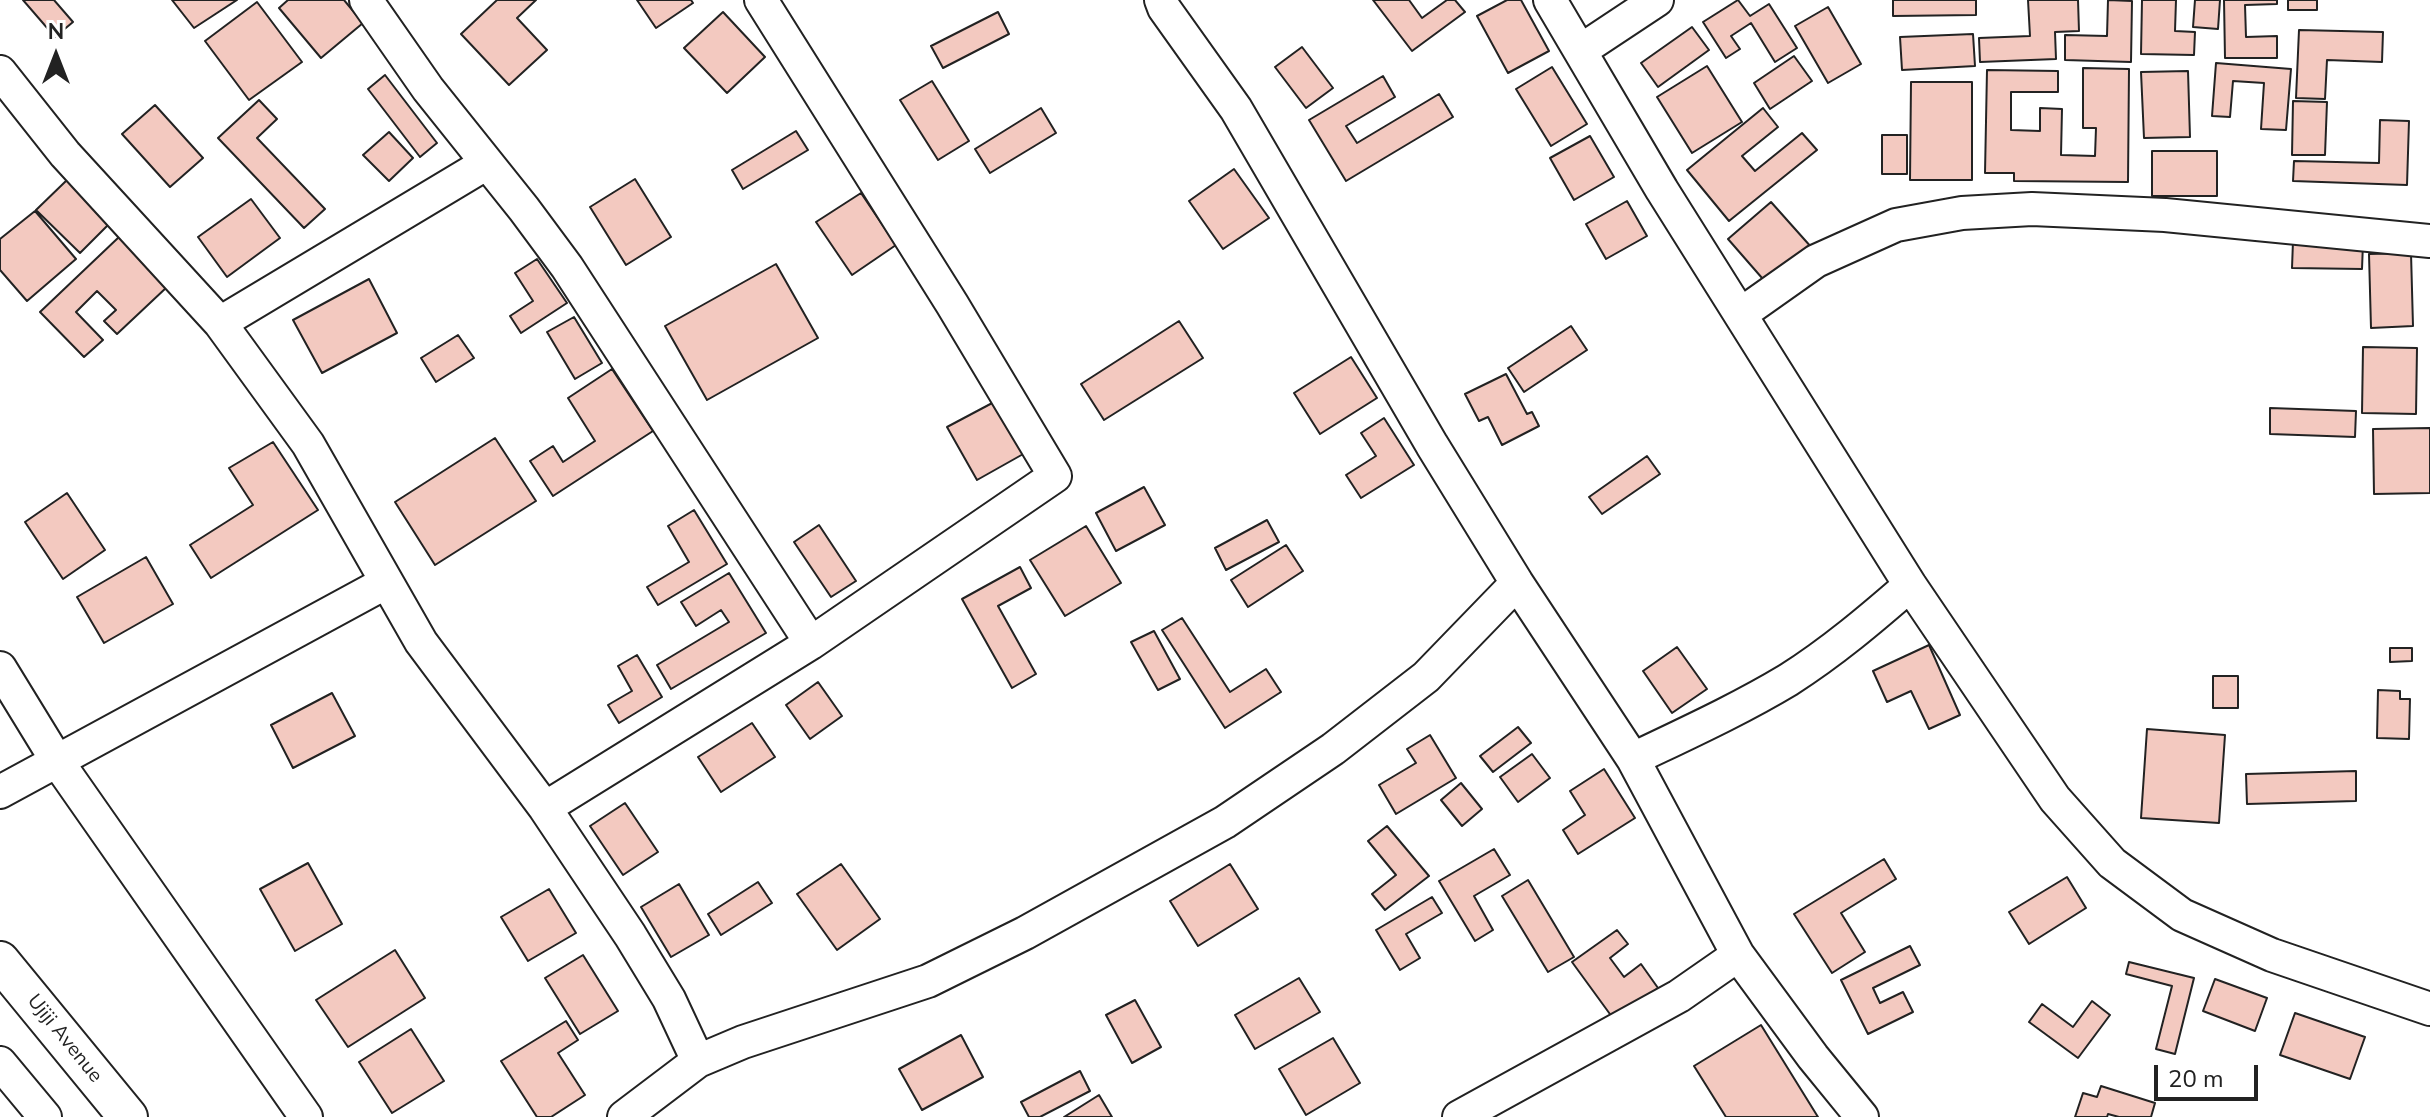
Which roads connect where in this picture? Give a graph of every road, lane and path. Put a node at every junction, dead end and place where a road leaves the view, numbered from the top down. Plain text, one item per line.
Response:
1 (366, 0) edge
2 (761, 0) edge
3 (1161, 0) edge
4 (1550, 0) edge
5 (1657, 0) edge
6 (1580, 51) junction
7 (0, 72) edge
8 (487, 163) junction
9 (2430, 241) edge
10 (1741, 314) junction
11 (220, 323) junction
12 (385, 583) junction
13 (1517, 583) junction
14 (1910, 585) junction
15 (811, 643) junction
16 (0, 668) edge
17 (1633, 759) junction
18 (57, 761) junction
19 (0, 792) edge
20 (545, 808) junction
21 (1738, 955) junction
22 (0, 961) edge
23 (2430, 1009) edge
24 (698, 1061) junction
25 (0, 1063) edge
26 (45, 1117) edge
27 (128, 1117) edge
28 (306, 1117) edge
29 (624, 1117) edge
30 (1460, 1117) edge
31 (1862, 1117) edge

1 - 8 street
2 - 15 street
3 - 13 street
4 - 6 street
5 - 6 street
6 - 10 street
7 - 11 street
8 - 11 street
8 - 15 street
9 - 10 street
10 - 14 street
11 - 12 street
12 - 18 street
12 - 20 street
13 - 17 street
13 - 24 street
14 - 17 street
14 - 23 street
15 - 20 street
16 - 18 street
17 - 21 street
18 - 19 street
18 - 28 street
20 - 24 street
21 - 30 street
21 - 31 street
22 - 27 street, Ujiji Avenue
24 - 29 street
25 - 26 street

